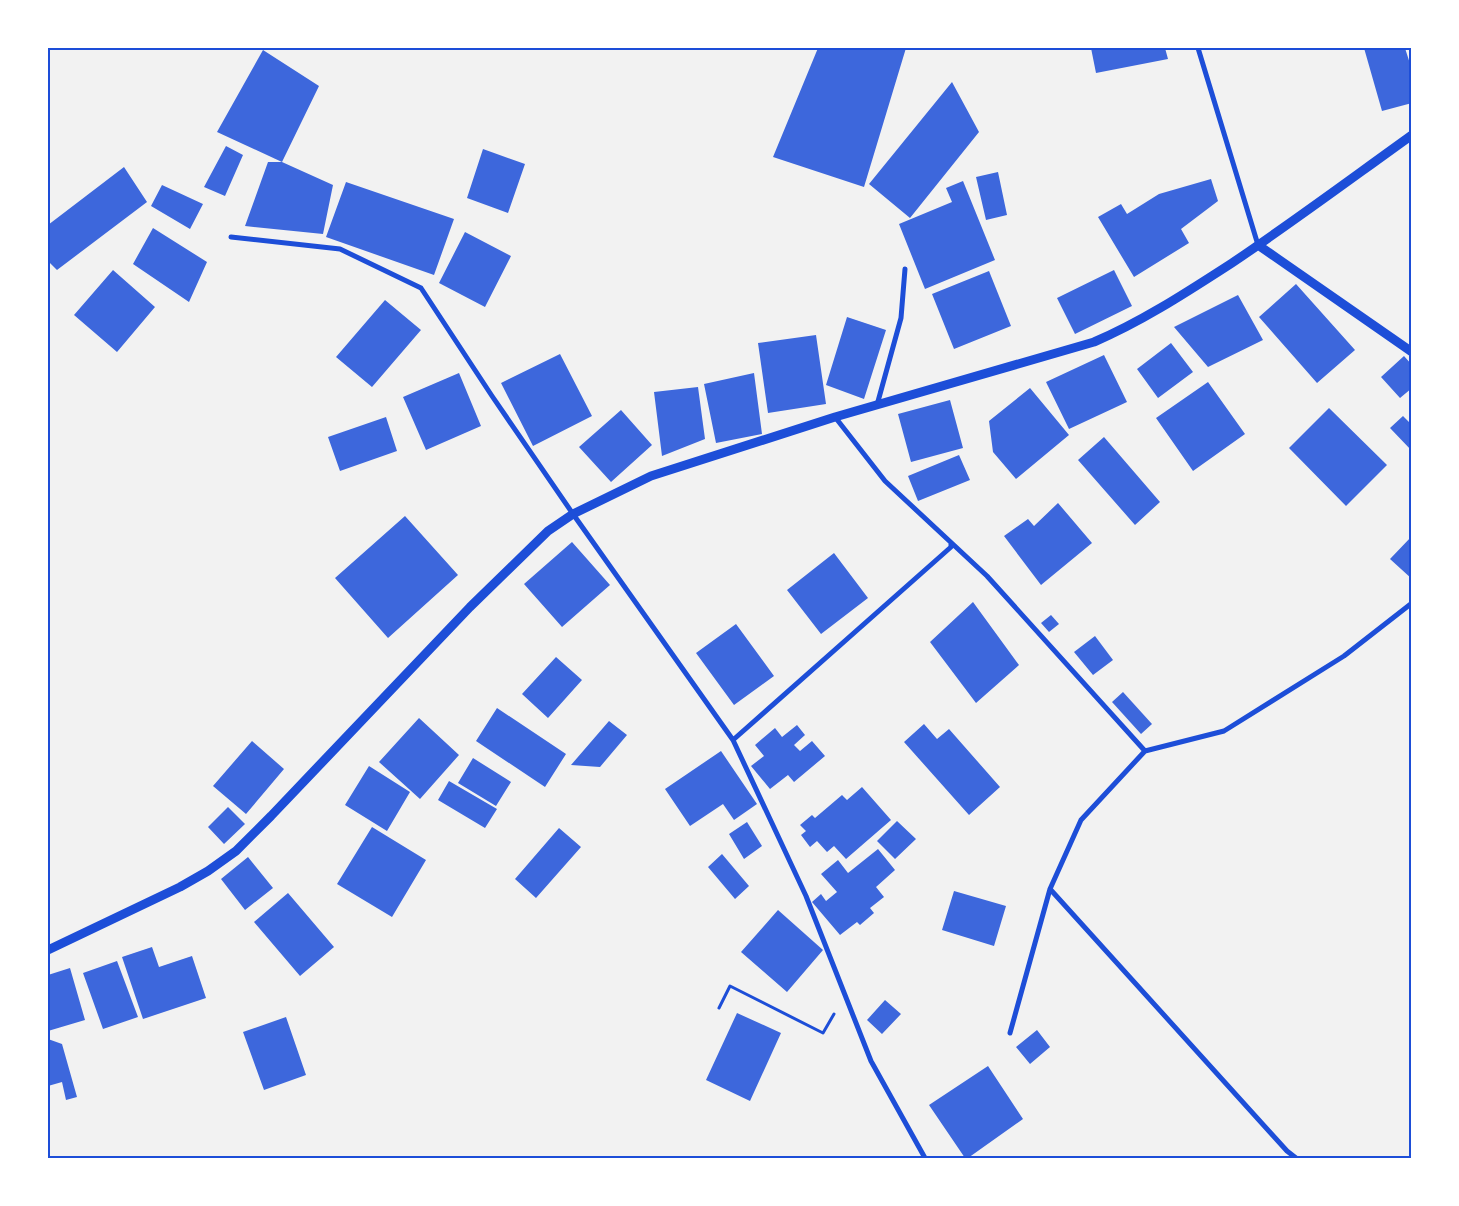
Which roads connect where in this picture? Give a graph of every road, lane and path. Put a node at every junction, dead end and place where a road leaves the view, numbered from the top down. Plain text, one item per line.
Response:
1 (1198, 48) edge
2 (1412, 135) edge
3 (232, 237) dead end
4 (1258, 246) junction
5 (905, 269) dead end
6 (1412, 352) edge
7 (877, 404) junction
8 (835, 417) junction
9 (574, 514) junction
10 (951, 544) junction
11 (1412, 603) edge
12 (733, 740) junction
13 (1145, 751) junction
14 (1050, 889) junction
15 (48, 950) edge
16 (844, 993) junction
17 (719, 1008) dead end
18 (1010, 1033) dead end
19 (925, 1158) edge
20 (1296, 1158) edge
21 (1405, 1158) edge
22 (1412, 1158) edge

1 - 4 street
2 - 4 street
3 - 9 street
4 - 6 street
4 - 7 street
5 - 7 street
7 - 8 street
8 - 9 street
8 - 10 street
9 - 12 street
9 - 15 street
10 - 12 street
10 - 13 street
11 - 13 street
12 - 16 street
13 - 14 street
14 - 18 street
14 - 20 street
16 - 17 path
16 - 19 street
21 - 22 path

